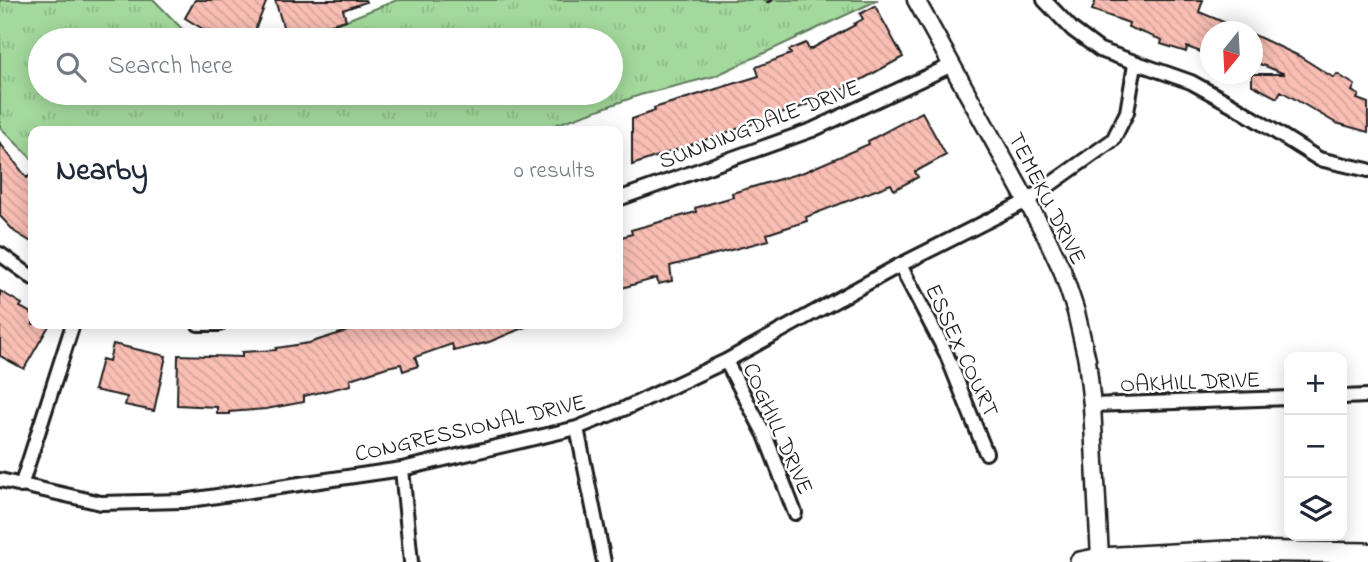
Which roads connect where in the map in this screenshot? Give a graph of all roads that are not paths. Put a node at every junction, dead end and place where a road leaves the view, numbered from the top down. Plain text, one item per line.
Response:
1 (916, 0) edge
2 (1044, 0) edge
3 (1135, 64) junction
4 (952, 65) junction
5 (1368, 170) edge
6 (623, 197) edge
7 (1027, 201) junction
8 (0, 254) edge
9 (900, 265) junction
10 (28, 274) edge
11 (71, 329) edge
12 (726, 361) junction
13 (1368, 396) edge
14 (1347, 397) edge
15 (1284, 398) edge
16 (1092, 405) junction
17 (577, 428) junction
18 (986, 453) dead end
19 (402, 469) junction
20 (0, 480) edge
21 (20, 486) junction
22 (795, 513) dead end
23 (1360, 556) edge
24 (1100, 558) junction
25 (411, 562) edge
26 (604, 562) edge
27 (1080, 562) edge

1 - 4 street, TEMEKU DRIVE
2 - 3 street
3 - 5 street
3 - 7 street, CONGRESSIONAL DRIVE
4 - 6 street, SUNNINGDALE DRIVE
4 - 7 street, TEMEKU DRIVE
7 - 9 street, CONGRESSIONAL DRIVE
7 - 16 street, TEMEKU DRIVE
8 - 10 street
9 - 12 street, CONGRESSIONAL DRIVE
9 - 18 street, ESSEX COURT
11 - 21 street
12 - 17 street, CONGRESSIONAL DRIVE
12 - 22 street, COGHILL DRIVE
13 - 14 street
15 - 16 street, OAKHILL DRIVE
16 - 24 street, TEMEKU DRIVE
17 - 19 street, CONGRESSIONAL DRIVE
17 - 26 street
19 - 21 street, CONGRESSIONAL DRIVE
19 - 25 street
20 - 21 street, CONGRESSIONAL DRIVE
23 - 24 main road
24 - 27 main road

